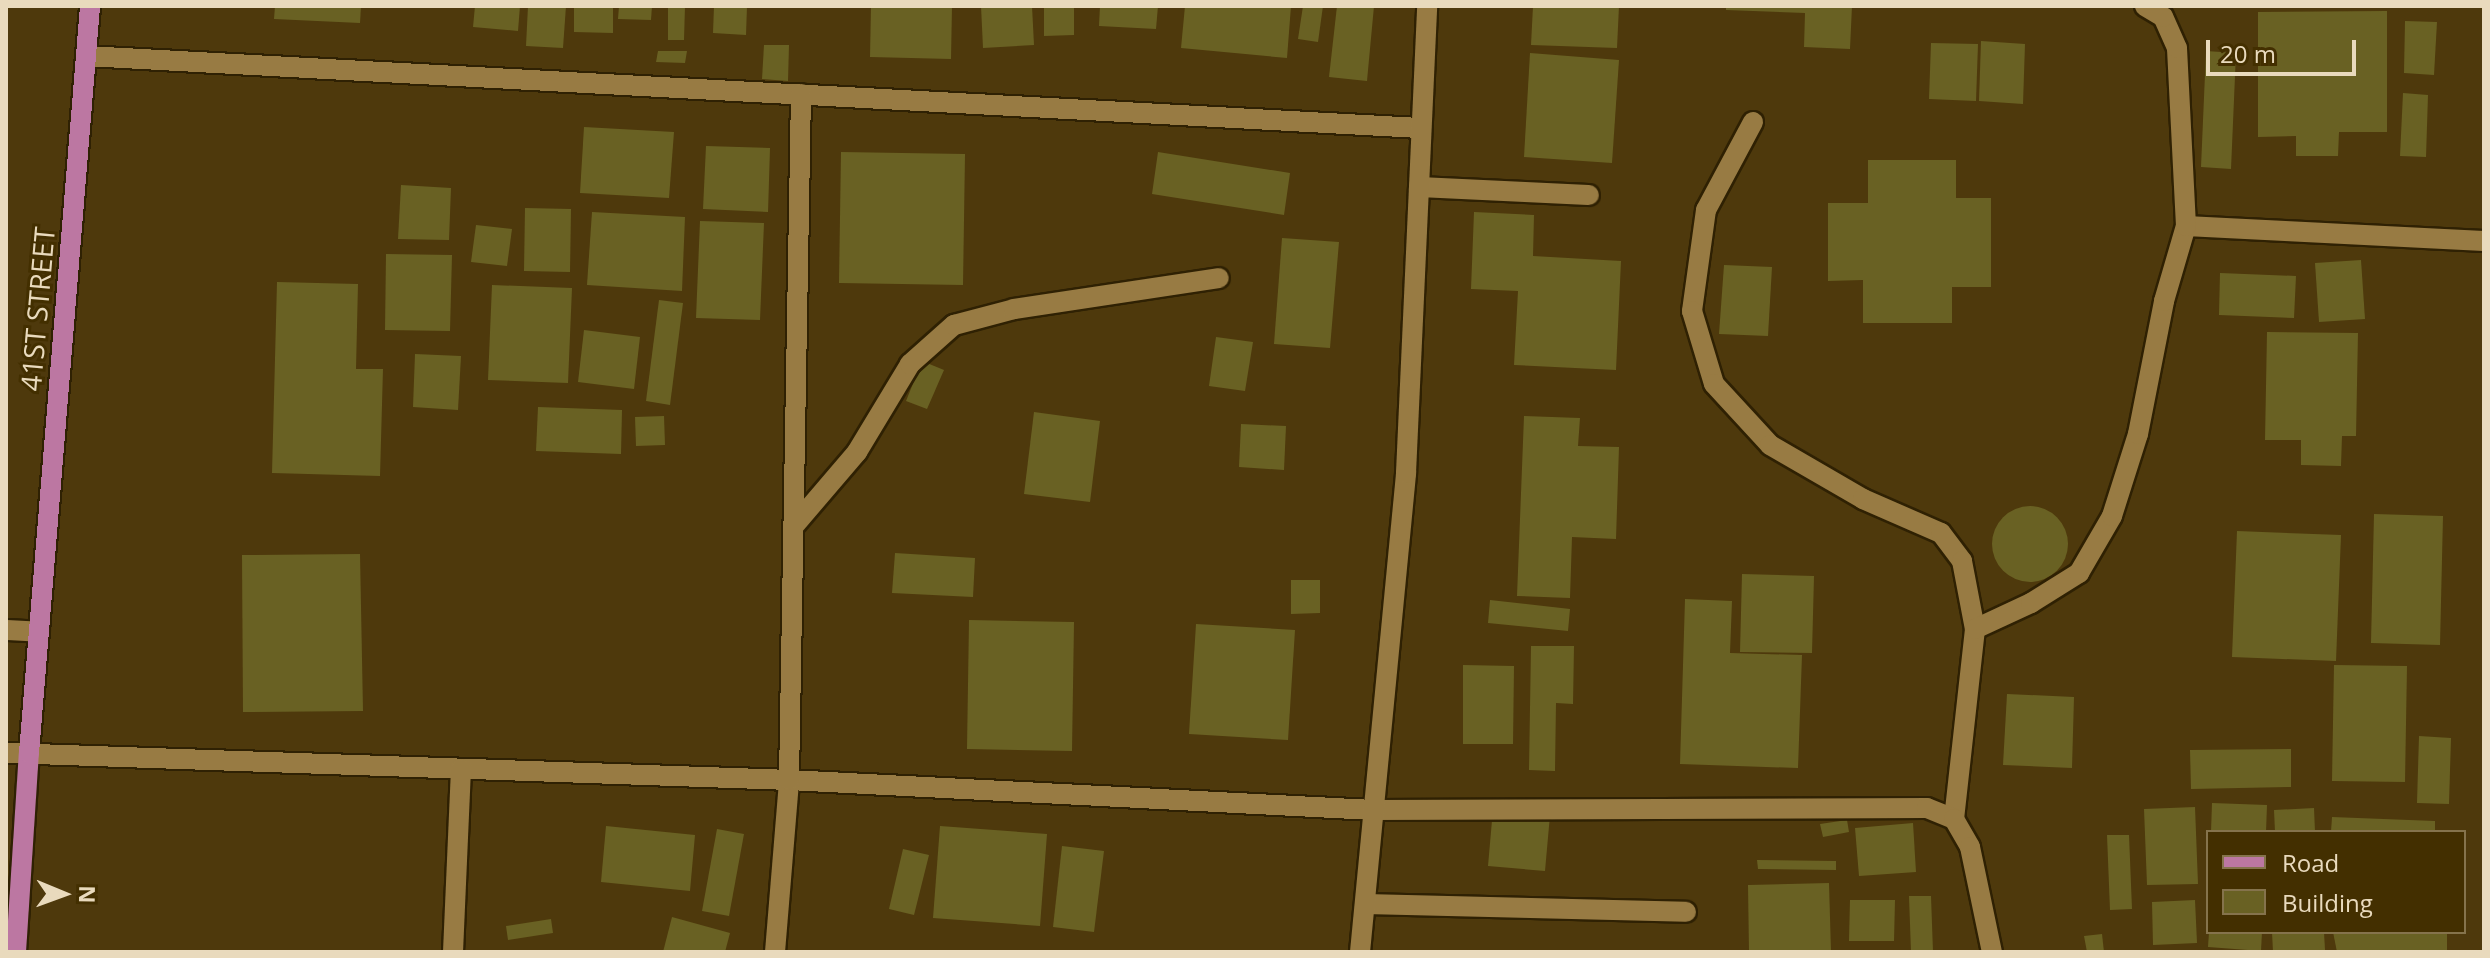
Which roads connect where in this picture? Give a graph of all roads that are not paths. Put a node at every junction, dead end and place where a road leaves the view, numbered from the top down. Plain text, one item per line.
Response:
1 (90, 6) edge
2 (1427, 6) edge
3 (2145, 6) edge
4 (86, 56) junction
5 (801, 94) junction
6 (1753, 122) dead end
7 (1421, 128) junction
8 (1419, 187) junction
9 (1589, 195) dead end
10 (2186, 226) junction
11 (2484, 241) edge
12 (1219, 278) dead end
13 (793, 527) junction
14 (1975, 629) junction
15 (6, 630) edge
16 (39, 632) junction
17 (6, 753) edge
18 (29, 753) junction
19 (461, 769) junction
20 (789, 780) junction
21 (1374, 810) junction
22 (1954, 819) junction
23 (1365, 904) junction
24 (1686, 912) dead end
25 (16, 952) edge
26 (453, 952) edge
27 (775, 952) edge
28 (1360, 952) edge
29 (1992, 952) edge

1 - 4 main road, 41ST STREET
2 - 7 street
3 - 10 street
4 - 5 street
4 - 16 main road, 41ST STREET
5 - 7 street
5 - 13 street
6 - 14 street
7 - 8 street
8 - 9 street
8 - 21 street
10 - 11 street
10 - 14 street
12 - 13 street
13 - 20 street
14 - 22 street
15 - 16 street
16 - 18 main road, 41ST STREET
17 - 18 street
18 - 19 street
18 - 25 main road, 41ST STREET
19 - 20 street
19 - 26 street
20 - 21 street
20 - 27 street
21 - 22 street
21 - 23 street
22 - 29 street
23 - 24 street
23 - 28 street

